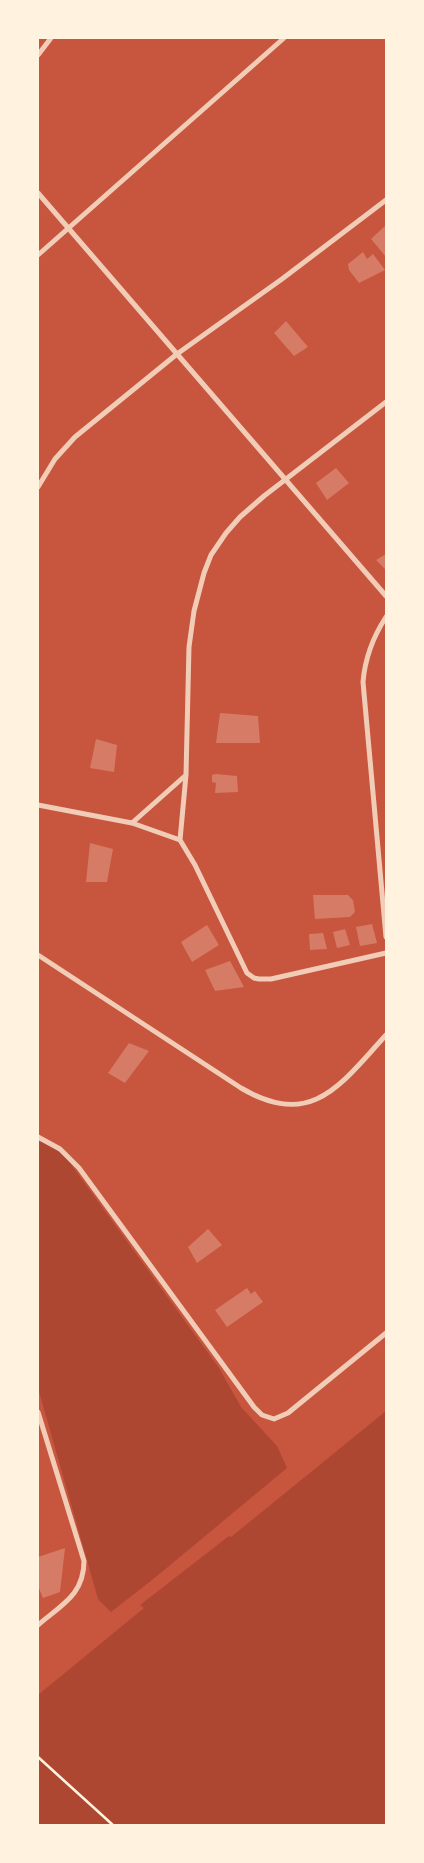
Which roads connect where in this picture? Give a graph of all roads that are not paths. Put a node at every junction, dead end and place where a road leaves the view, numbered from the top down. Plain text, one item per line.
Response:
1 (51, 38) edge
2 (284, 38) edge
3 (38, 56) edge
4 (38, 193) edge
5 (386, 200) edge
6 (68, 228) junction
7 (38, 255) edge
8 (177, 354) junction
9 (386, 402) edge
10 (285, 480) junction
11 (38, 487) edge
12 (386, 596) edge
13 (386, 618) edge
14 (186, 775) junction
15 (38, 805) edge
16 (132, 824) junction
17 (180, 840) junction
18 (386, 937) edge
19 (386, 953) edge
20 (38, 955) edge
21 (386, 1035) edge
22 (38, 1137) edge
23 (386, 1333) edge
24 (38, 1412) edge
25 (38, 1625) edge

1 - 3 street
2 - 6 street
4 - 6 street
5 - 8 street
6 - 7 street
6 - 8 street
8 - 10 street
8 - 11 street
9 - 10 street
10 - 12 street
10 - 14 street
13 - 18 street
14 - 16 street
14 - 17 street
15 - 16 street
16 - 17 street
17 - 19 street
20 - 21 street
22 - 23 street
24 - 25 street

